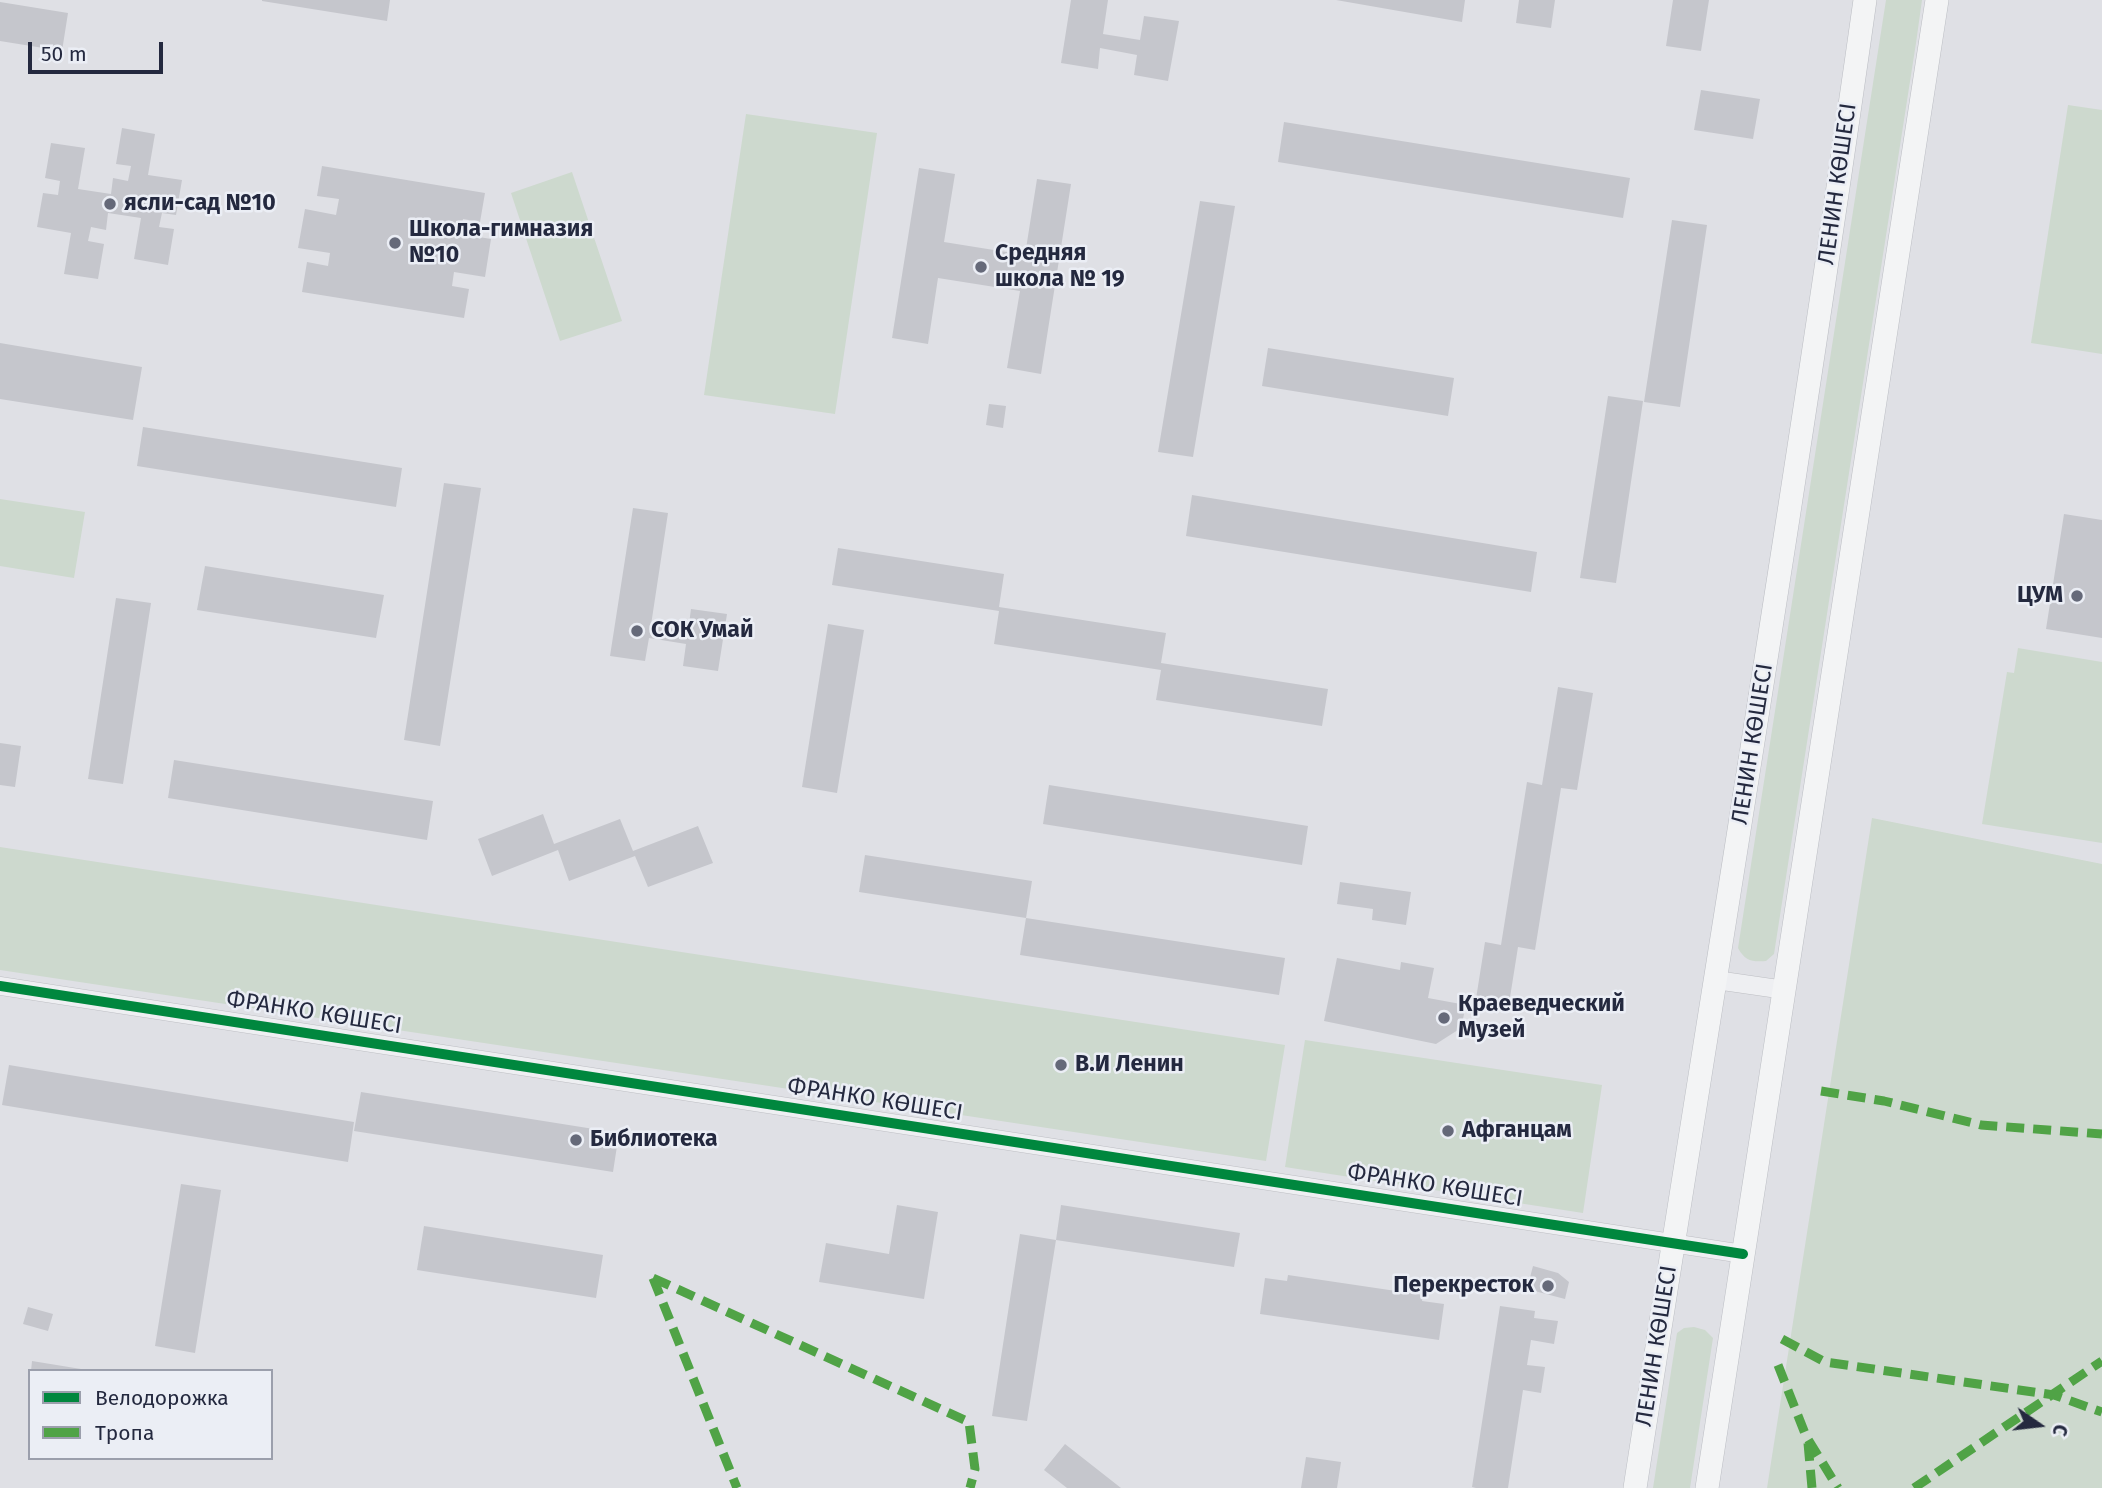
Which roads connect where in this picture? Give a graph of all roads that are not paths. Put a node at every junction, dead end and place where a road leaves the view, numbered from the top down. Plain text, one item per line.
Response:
1 (1865, 0) edge
2 (1937, 0) edge
3 (1716, 980) junction
4 (0, 986) edge
5 (1785, 990) junction
6 (1673, 1244) junction
7 (1743, 1254) junction
8 (1635, 1488) edge
9 (1707, 1488) edge

1 - 3 main road, ЛЕНИН КӨШЕСІ
2 - 5 main road
3 - 5 street
3 - 6 main road, ЛЕНИН КӨШЕСІ
4 - 6 street, ФРАНКО КӨШЕСІ
5 - 7 main road
6 - 7 street, ФРАНКО КӨШЕСІ
6 - 8 main road, ЛЕНИН КӨШЕСІ
7 - 9 main road

